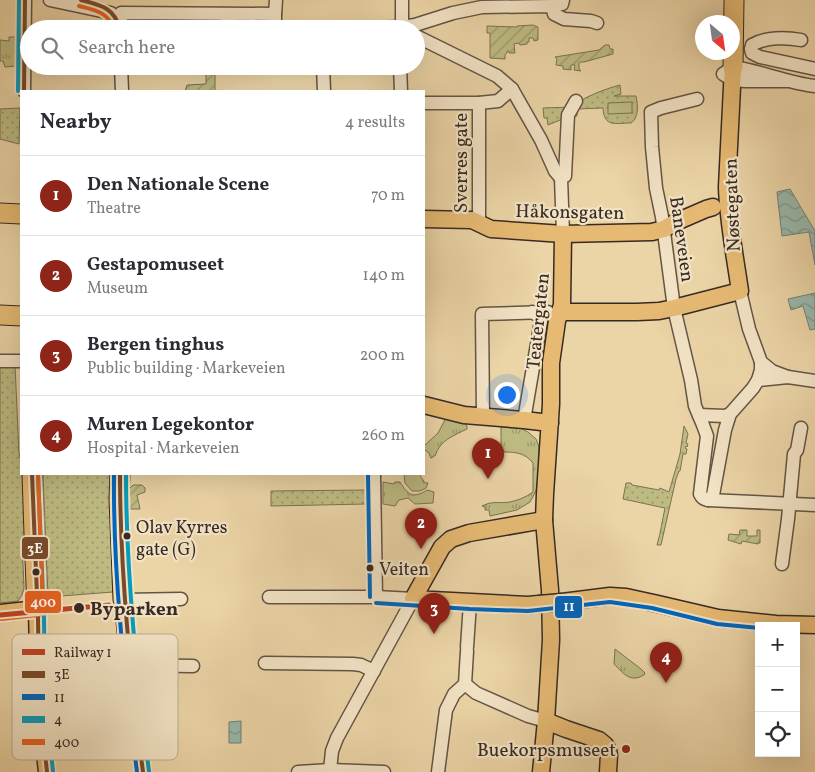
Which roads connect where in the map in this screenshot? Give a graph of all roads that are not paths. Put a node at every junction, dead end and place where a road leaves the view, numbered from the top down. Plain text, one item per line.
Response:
1 (25, 0) edge
2 (50, 0) edge
3 (276, 0) edge
4 (402, 0) edge
5 (724, 0) edge
6 (734, 0) edge
7 (558, 3) edge
8 (116, 13) junction
9 (224, 14) junction
10 (275, 14) junction
11 (724, 15) edge
12 (25, 20) edge
13 (118, 20) edge
14 (229, 20) edge
15 (275, 20) edge
16 (402, 20) edge
17 (425, 21) edge
18 (597, 23) dead end
19 (425, 40) edge
20 (801, 40) dead end
21 (728, 68) edge
22 (815, 69) edge
23 (24, 75) edge
24 (122, 75) edge
25 (324, 75) edge
26 (400, 75) edge
27 (812, 88) edge
28 (512, 89) junction
29 (24, 90) edge
30 (122, 90) edge
31 (324, 90) edge
32 (400, 90) edge
33 (697, 99) dead end
34 (576, 101) dead end
35 (425, 103) edge
36 (479, 103) junction
37 (561, 178) junction
38 (713, 207) junction
39 (0, 212) edge
40 (20, 214) edge
41 (425, 219) edge
42 (479, 223) junction
43 (664, 229) junction
44 (563, 234) junction
45 (735, 260) junction
46 (740, 290) junction
47 (674, 308) junction
48 (532, 312) junction
49 (554, 312) junction
50 (0, 315) edge
51 (20, 316) edge
52 (0, 361) edge
53 (20, 361) edge
54 (761, 362) junction
55 (788, 377) junction
56 (758, 380) junction
57 (815, 381) edge
58 (425, 404) edge
59 (730, 414) junction
60 (699, 415) junction
61 (483, 416) junction
62 (524, 420) junction
63 (550, 423) junction
64 (801, 428) dead end
65 (32, 475) edge
66 (120, 475) edge
67 (374, 477) edge
68 (545, 494) junction
69 (706, 499) junction
70 (789, 504) junction
71 (815, 505) edge
72 (544, 520) junction
73 (512, 526) junction
74 (782, 564) dead end
75 (269, 597) dead end
76 (376, 597) junction
77 (181, 599) dead end
78 (413, 599) junction
79 (123, 600) junction
80 (470, 603) junction
81 (37, 609) junction
82 (0, 612) edge
83 (815, 626) edge
84 (37, 634) edge
85 (125, 634) edge
86 (265, 663) dead end
87 (178, 666) edge
88 (193, 666) dead end
89 (374, 670) junction
90 (465, 684) junction
91 (546, 721) junction
92 (330, 770) junction
93 (298, 772) edge
94 (384, 772) edge
95 (438, 772) edge
96 (541, 772) edge
97 (608, 772) edge

1 - 12 street
2 - 8 street
3 - 10 street
4 - 16 street
5 - 11 highway
6 - 21 highway, Nøstegaten
7 - 17 street
7 - 18 street
8 - 9 street
8 - 13 street
9 - 10 street
9 - 14 street
10 - 15 street
19 - 28 street
20 - 22 street
21 - 27 street
21 - 38 main road, Nøstegaten
21 - 45 main road, Nøstegaten
23 - 29 street
24 - 30 street
25 - 31 street
26 - 32 street
28 - 36 street
28 - 37 street
33 - 43 street, Baneveien
34 - 37 street, Teatergaten
35 - 36 street
36 - 42 street, Sverres gate
37 - 44 street, Teatergaten
38 - 43 main road, Håkonsgaten
38 - 45 main road, Nøstegaten
39 - 40 highway
41 - 42 main road, Håkonsgaten
42 - 44 main road, Håkonsgaten
43 - 44 main road, Håkonsgaten
43 - 47 street, Baneveien
44 - 49 main road, Teatergaten
45 - 46 main road
46 - 47 main road
46 - 54 street
47 - 49 main road
47 - 60 street, Baneveien
48 - 49 street
48 - 61 street
48 - 62 street, Teatergaten
49 - 63 main road, Teatergaten
50 - 51 highway
52 - 53 street
54 - 55 street
54 - 56 street
55 - 56 street
55 - 57 street
56 - 59 street
58 - 61 main road
59 - 60 street
59 - 69 street
60 - 69 street, Baneveien
61 - 62 main road
62 - 63 main road
63 - 68 main road, Teatergaten
64 - 70 street
65 - 81 highway
66 - 79 highway
67 - 76 street
68 - 72 main road, Teatergaten
68 - 73 main road
69 - 70 street
70 - 71 street
70 - 74 street
72 - 73 main road
72 - 91 main road, Teatergaten
73 - 78 main road
75 - 76 street
76 - 78 street
77 - 79 street
78 - 80 main road
78 - 89 street
79 - 85 main road
80 - 83 main road, bridge
80 - 90 street
81 - 82 main road
81 - 84 main road
86 - 89 street
87 - 88 street
89 - 92 street
90 - 91 street
90 - 95 street
91 - 96 main road, Teatergaten
91 - 97 main road
92 - 93 street
92 - 94 street

